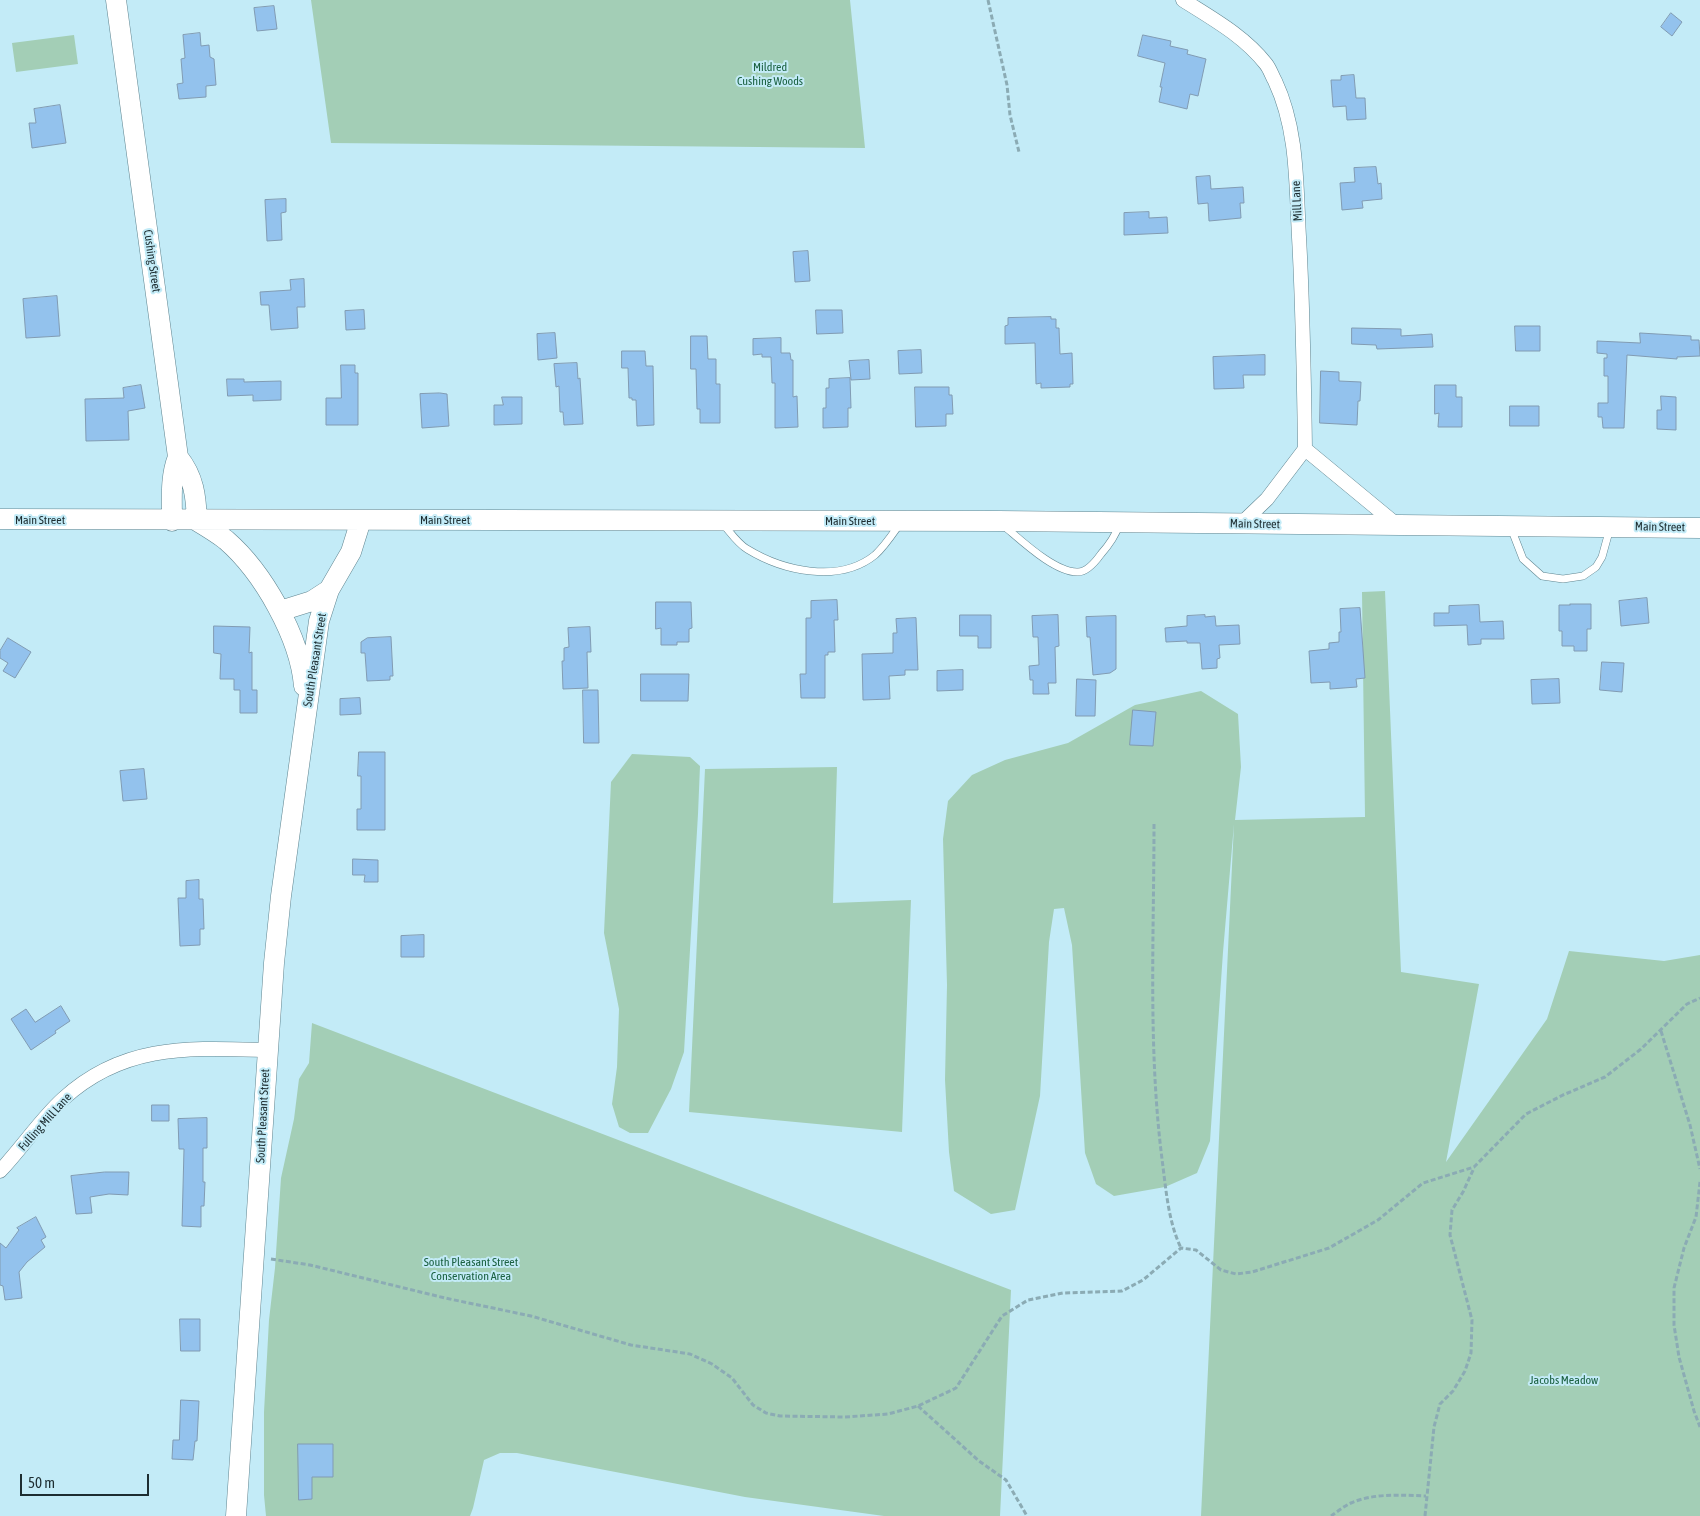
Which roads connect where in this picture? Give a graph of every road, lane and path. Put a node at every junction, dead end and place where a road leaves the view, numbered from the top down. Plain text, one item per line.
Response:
1 (116, 0) edge
2 (988, 0) edge
3 (1183, 0) edge
4 (1019, 152) dead end
5 (1305, 449) junction
6 (178, 457) junction
7 (0, 519) edge
8 (361, 520) junction
9 (719, 520) junction
10 (172, 521) junction
11 (197, 521) junction
12 (901, 521) junction
13 (998, 521) junction
14 (1120, 522) junction
15 (1242, 524) junction
16 (1397, 525) junction
17 (1510, 526) junction
18 (1610, 527) junction
19 (1700, 529) edge
20 (329, 590) junction
21 (280, 611) junction
22 (306, 718) junction
23 (1154, 824) dead end
24 (1700, 998) edge
25 (1661, 1031) junction
26 (267, 1050) junction
27 (1474, 1167) junction
28 (1700, 1169) edge
29 (0, 1171) edge
30 (1700, 1182) edge
31 (1181, 1248) junction
32 (255, 1256) junction
33 (918, 1406) junction
34 (1700, 1427) edge
35 (1426, 1496) junction
36 (236, 1516) edge
37 (1027, 1516) edge
38 (1331, 1516) edge
39 (1425, 1516) edge

1 - 6 street, Cushing Street
2 - 4 path
3 - 5 street, Mill Lane
5 - 15 street
5 - 16 street
6 - 10 street, Cushing Street
6 - 11 street
7 - 10 street, Main Street
8 - 9 street, Main Street
8 - 11 street, Main Street
8 - 20 street, South Pleasant Street
9 - 12 street, Main Street
9 - 12 lane
10 - 11 street, Main Street
11 - 21 street, South Pleasant Street
12 - 13 street, Main Street
13 - 14 street, Main Street
13 - 14 lane
14 - 15 street, Main Street
15 - 16 street, Main Street
16 - 17 street, Main Street
17 - 18 street, Main Street
17 - 18 lane
18 - 19 street, Main Street
20 - 21 street
20 - 22 street, South Pleasant Street
21 - 22 street, South Pleasant Street
22 - 26 street, South Pleasant Street
23 - 31 path
24 - 25 path
25 - 27 path
25 - 28 path
26 - 29 street, Fulling Mill Lane
26 - 32 street, South Pleasant Street
27 - 31 path
27 - 35 path
30 - 34 path
31 - 33 path
32 - 33 path
32 - 36 street, South Pleasant Street
33 - 37 path
35 - 38 path
35 - 39 path

